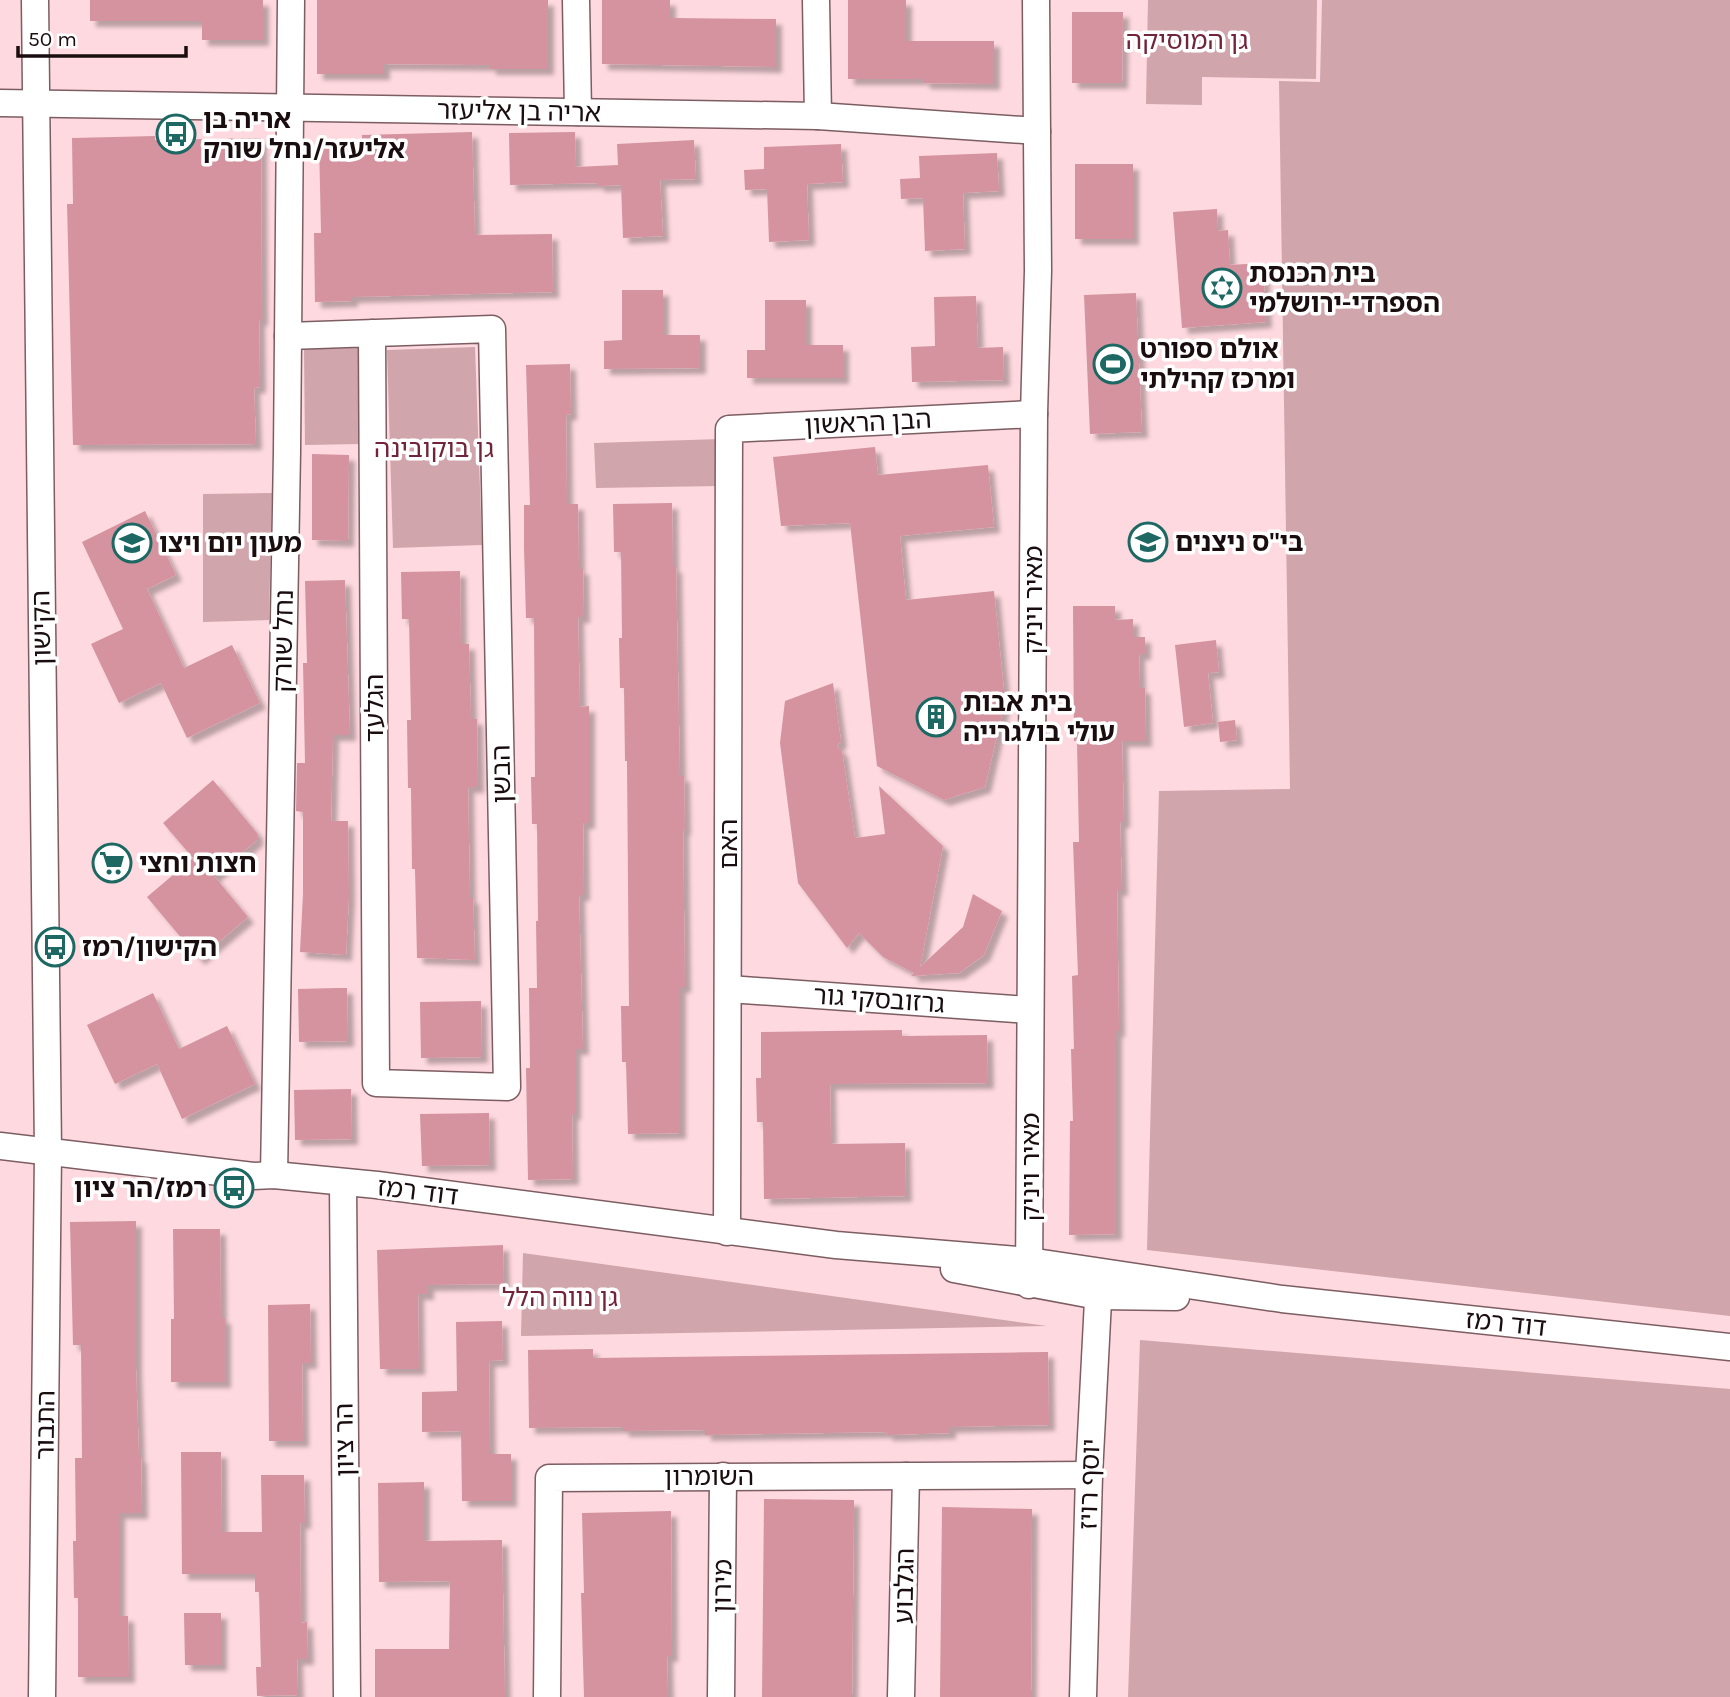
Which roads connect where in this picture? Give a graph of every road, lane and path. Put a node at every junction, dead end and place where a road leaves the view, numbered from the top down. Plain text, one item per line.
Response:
1 (34, 0) edge
2 (291, 0) edge
3 (576, 0) edge
4 (816, 0) edge
5 (1036, 0) edge
6 (0, 103) edge
7 (36, 103) junction
8 (292, 107) junction
9 (578, 112) junction
10 (818, 116) junction
11 (1037, 131) junction
12 (372, 333) junction
13 (288, 336) junction
14 (1034, 414) junction
15 (728, 469) joint
16 (729, 989) junction
17 (1030, 1010) junction
18 (376, 1083) joint
19 (0, 1146) edge
20 (48, 1152) junction
21 (274, 1175) junction
22 (343, 1184) junction
23 (727, 1233) junction
24 (1029, 1273) junction
25 (1099, 1284) junction
26 (1730, 1347) edge
27 (1089, 1475) junction
28 (723, 1476) junction
29 (906, 1476) junction
30 (42, 1697) edge
31 (346, 1697) edge
32 (547, 1697) edge
33 (721, 1697) edge
34 (901, 1697) edge
35 (1083, 1697) edge

1 - 7 street, הקישון
2 - 8 street, נחל שורק
3 - 9 street
4 - 10 street
5 - 11 street, מאיר ויניק
6 - 7 street, אריה בן אליעזר
7 - 8 street, אריה בן אליעזר
7 - 20 street, הקישון
8 - 9 street, אריה בן אליעזר
8 - 13 street, נחל שורק
9 - 10 street, אריה בן אליעזר
10 - 11 street, אריה בן אליעזר
11 - 14 street, מאיר ויניק
12 - 13 street
12 - 18 street, הגלעד
12 - 18 street, הבשן
13 - 21 street, נחל שורק
14 - 15 street, הבן הראשון
14 - 17 street, מאיר ויניק
15 - 16 street, האם
16 - 17 street, גרזובסקי גור
16 - 23 street, האם
17 - 24 street, מאיר ויניק
19 - 20 street, דוד רמז
20 - 21 street, דוד רמז
20 - 30 street, התבור
21 - 22 street, דוד רמז
22 - 23 street, דוד רמז
22 - 31 street, הר ציון
23 - 24 street, דוד רמז
24 - 25 street, דוד רמז
25 - 26 street, דוד רמז
25 - 27 street, יוסף רויז
27 - 29 street, השומרון
27 - 35 street, יוסף רויז
28 - 29 street, השומרון
28 - 32 street, השומרון
28 - 33 street, מירון
29 - 34 street, הגלבוע

